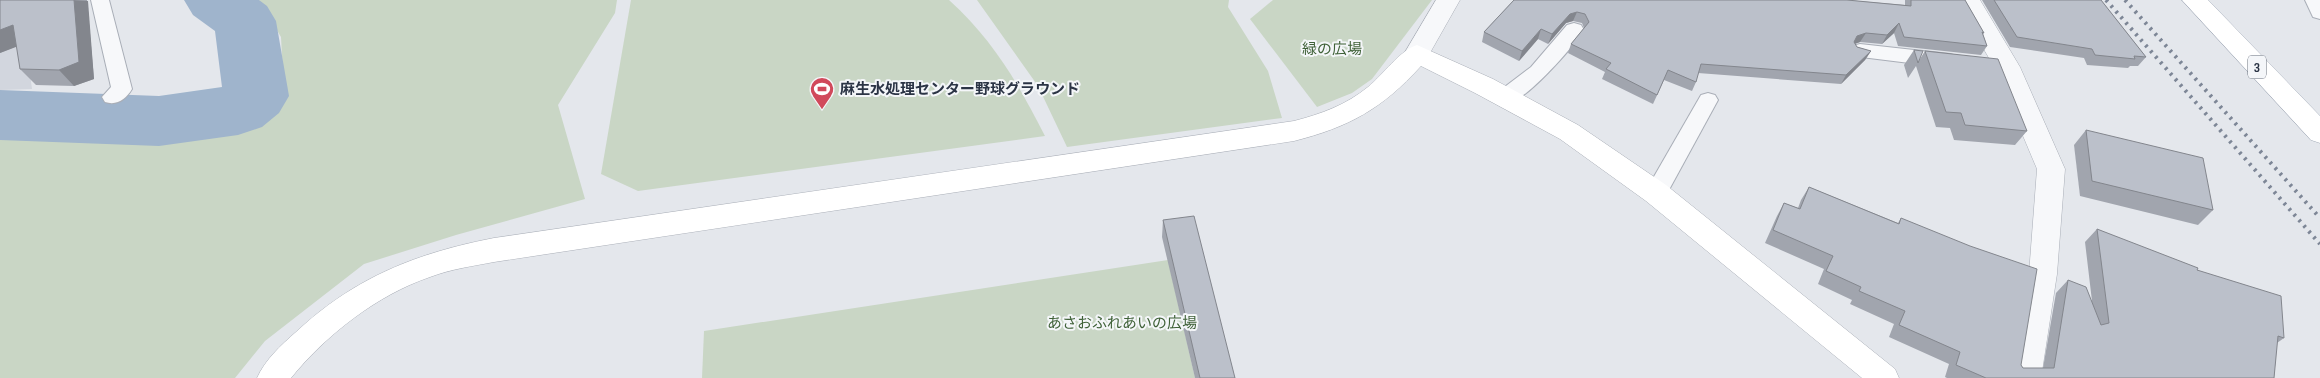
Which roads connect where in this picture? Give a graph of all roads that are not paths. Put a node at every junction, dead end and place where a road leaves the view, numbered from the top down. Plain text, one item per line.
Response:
1 (100, 0) edge
2 (1448, 0) edge
3 (1968, 0) edge
4 (2194, 0) edge
5 (2314, 0) edge
6 (2320, 12) edge
7 (1574, 30) dead end
8 (1860, 51) edge
9 (1417, 54) junction
10 (1968, 63) edge
11 (112, 97) dead end
12 (1504, 97) junction
13 (1708, 100) dead end
14 (2320, 134) edge
15 (1656, 193) junction
16 (272, 378) edge
17 (1884, 378) edge
18 (2026, 378) edge

1 - 11 lane
2 - 9 street
3 - 18 street
4 - 14 street, 3
5 - 6 lane
7 - 12 lane
8 - 10 lane
9 - 12 street
9 - 16 street
12 - 15 street
13 - 15 lane
15 - 17 street

